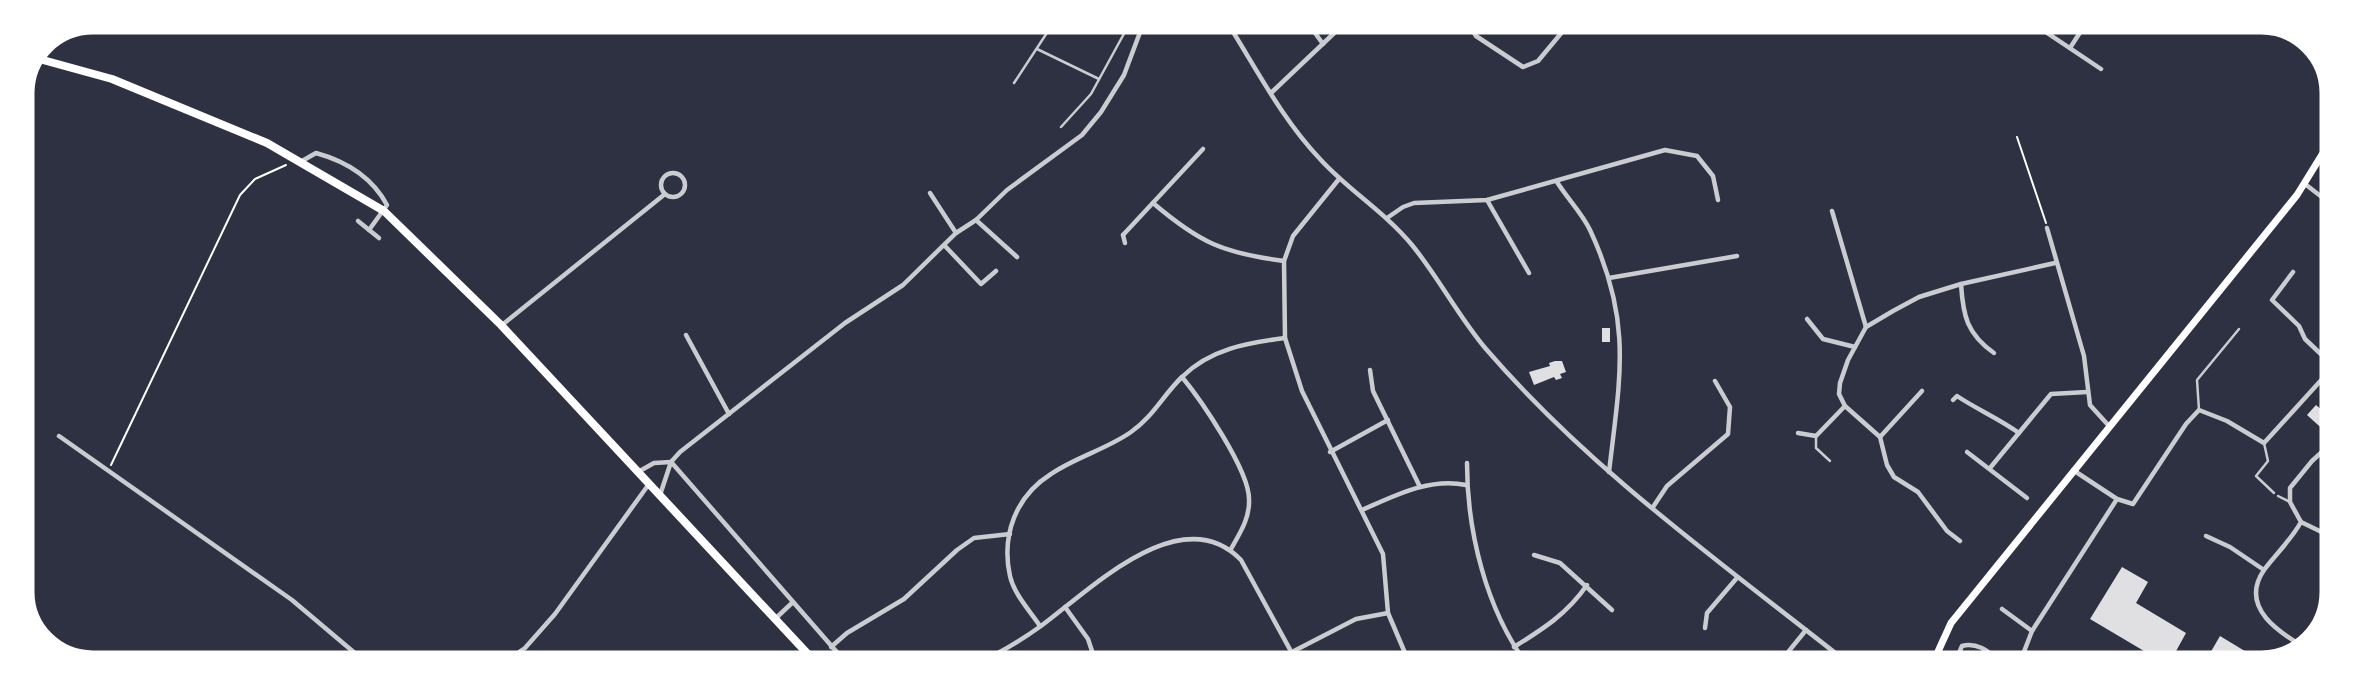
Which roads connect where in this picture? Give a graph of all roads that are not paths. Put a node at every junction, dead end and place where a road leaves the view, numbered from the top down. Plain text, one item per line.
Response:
1 (1049, 30) edge
2 (1126, 30) dead end
3 (1141, 30) edge
4 (1232, 30) edge
5 (1313, 30) edge
6 (1338, 30) edge
7 (1472, 30) edge
8 (1564, 30) edge
9 (1708, 30) edge
10 (1727, 30) edge
11 (2043, 30) edge
12 (2082, 30) edge
13 (1323, 44) junction
14 (1037, 48) junction
15 (2070, 48) junction
16 (39, 59) edge
17 (2101, 69) dead end
18 (1099, 79) junction
19 (1014, 83) dead end
20 (1271, 93) junction
21 (1061, 127) dead end
22 (1203, 149) dead end
23 (2324, 152) edge
24 (301, 160) junction
25 (1339, 179) junction
26 (1557, 181) junction
27 (2305, 184) junction
28 (930, 193) dead end
29 (665, 194) junction
30 (2324, 199) edge
31 (1487, 200) junction
32 (1718, 200) dead end
33 (1153, 203) junction
34 (384, 211) junction
35 (1832, 211) dead end
36 (1387, 218) junction
37 (975, 220) junction
38 (358, 221) dead end
39 (2047, 228) road end
40 (369, 230) junction
41 (956, 233) junction
42 (379, 238) dead end
43 (1125, 243) dead end
44 (945, 246) junction
45 (1737, 256) dead end
46 (1017, 257) dead end
47 (1284, 261) junction
48 (2055, 262) junction
49 (996, 271) dead end
50 (2293, 272) dead end
51 (1528, 273) dead end
52 (1609, 278) junction
53 (1961, 284) junction
54 (1807, 319) dead end
55 (501, 325) junction
56 (1866, 327) junction
57 (2239, 329) dead end
58 (686, 335) dead end
59 (1285, 338) junction
60 (1855, 347) junction
61 (1994, 353) dead end
62 (2324, 357) edge
63 (1370, 370) dead end
64 (1181, 377) junction
65 (2324, 377) edge
66 (1715, 381) dead end
67 (1922, 391) dead end
68 (2087, 392) junction
69 (1954, 400) dead end
70 (1845, 406) junction
71 (2199, 410) junction
72 (729, 414) junction
73 (1388, 420) junction
74 (2109, 426) junction
75 (1798, 433) dead end
76 (2019, 433) junction
77 (59, 436) dead end
78 (1816, 436) junction
79 (1880, 437) junction
80 (2264, 443) junction
81 (2324, 451) edge
82 (1330, 452) junction
83 (1968, 452) dead end
84 (1829, 461) dead end
85 (671, 463) junction
86 (1467, 463) dead end
87 (1990, 468) junction
88 (2072, 470) junction
89 (638, 472) junction
90 (1609, 473) junction
91 (649, 484) junction
92 (1466, 485) junction
93 (1420, 487) junction
94 (660, 495) junction
95 (2027, 498) dead end
96 (2117, 499) junction
97 (2290, 502) junction
98 (1653, 507) junction
99 (1362, 510) junction
100 (2301, 522) junction
101 (2324, 533) edge
102 (1010, 534) junction
103 (2206, 536) dead end
104 (1960, 541) dead end
105 (1231, 550) junction
106 (1534, 555) dead end
107 (2264, 570) junction
108 (1736, 579) junction
109 (1587, 585) junction
110 (793, 602) junction
111 (1065, 607) junction
112 (2003, 609) dead end
113 (1612, 610) dead end
114 (1388, 613) junction
115 (775, 619) junction
116 (1040, 626) junction
117 (1704, 628) dead end
118 (1806, 630) junction
119 (2032, 631) junction
120 (2298, 643) edge
121 (831, 647) junction
122 (1514, 647) junction
123 (1292, 652) junction
124 (357, 655) edge
125 (515, 655) edge
126 (809, 655) edge
127 (839, 655) edge
128 (990, 655) edge
129 (1093, 655) edge
130 (1294, 655) edge
131 (1406, 655) edge
132 (1520, 655) edge
133 (1786, 655) edge
134 (1838, 655) edge
135 (1936, 655) edge
136 (1958, 655) edge
137 (1993, 655) edge
138 (2024, 655) edge

1 - 14 lane
2 - 18 lane
3 - 37 street
4 - 20 street
5 - 13 street
6 - 13 street
7 - 8 street
9 - 10 street
11 - 15 street
12 - 15 street
13 - 20 street
14 - 18 lane
14 - 19 lane
15 - 17 street
16 - 24 main road
18 - 21 lane
20 - 25 street
22 - 33 street
23 - 27 main road
24 - 34 main road
24 - 34 street
25 - 36 street
25 - 47 street
26 - 31 street
26 - 32 street
26 - 52 street
27 - 30 street
27 - 74 main road
28 - 41 street
29 - 29 street
29 - 55 street
31 - 36 street
31 - 51 street
33 - 43 street
33 - 47 street
34 - 40 street
34 - 55 main road
35 - 56 street
36 - 90 street
37 - 41 street
37 - 46 street
38 - 40 street
39 - 48 street
40 - 42 street
41 - 44 street
44 - 49 street
44 - 72 street
45 - 52 street
47 - 59 street
48 - 53 street
48 - 68 street
50 - 62 street
52 - 90 street
53 - 56 street
53 - 61 street
54 - 60 street
55 - 89 main road
56 - 60 street
57 - 71 lane
58 - 72 street
59 - 64 street
59 - 82 street
60 - 70 street
63 - 73 street
64 - 102 street
64 - 105 street
65 - 80 street
66 - 98 street
67 - 79 street
68 - 74 street
68 - 76 street
69 - 76 street
70 - 78 street
70 - 79 street
71 - 80 street
71 - 96 street
72 - 85 street
73 - 82 street
73 - 93 street
74 - 88 main road
75 - 78 street
76 - 87 street
77 - 124 street
78 - 84 lane
79 - 104 street
80 - 97 lane
81 - 97 street
82 - 99 street
83 - 87 street
85 - 89 street
85 - 94 street
85 - 110 street
86 - 92 street
87 - 95 street
88 - 96 street
88 - 135 main road
89 - 91 main road
90 - 98 street
91 - 94 main road
91 - 125 street
92 - 93 street
92 - 122 street
93 - 99 street
94 - 115 main road
96 - 119 street
97 - 100 street
98 - 108 street
99 - 114 street
100 - 101 street
100 - 107 street
102 - 116 street
102 - 121 street
103 - 107 street
105 - 111 street
105 - 123 street
106 - 109 street
107 - 120 street
108 - 117 street
108 - 118 street
109 - 113 street
109 - 122 street
110 - 115 street
110 - 121 street
111 - 116 street
111 - 129 street
112 - 119 street
114 - 123 street
114 - 131 street
115 - 126 main road
116 - 128 street
118 - 133 street
118 - 134 street
119 - 138 street
121 - 127 street
122 - 132 street
123 - 130 street
136 - 137 street

